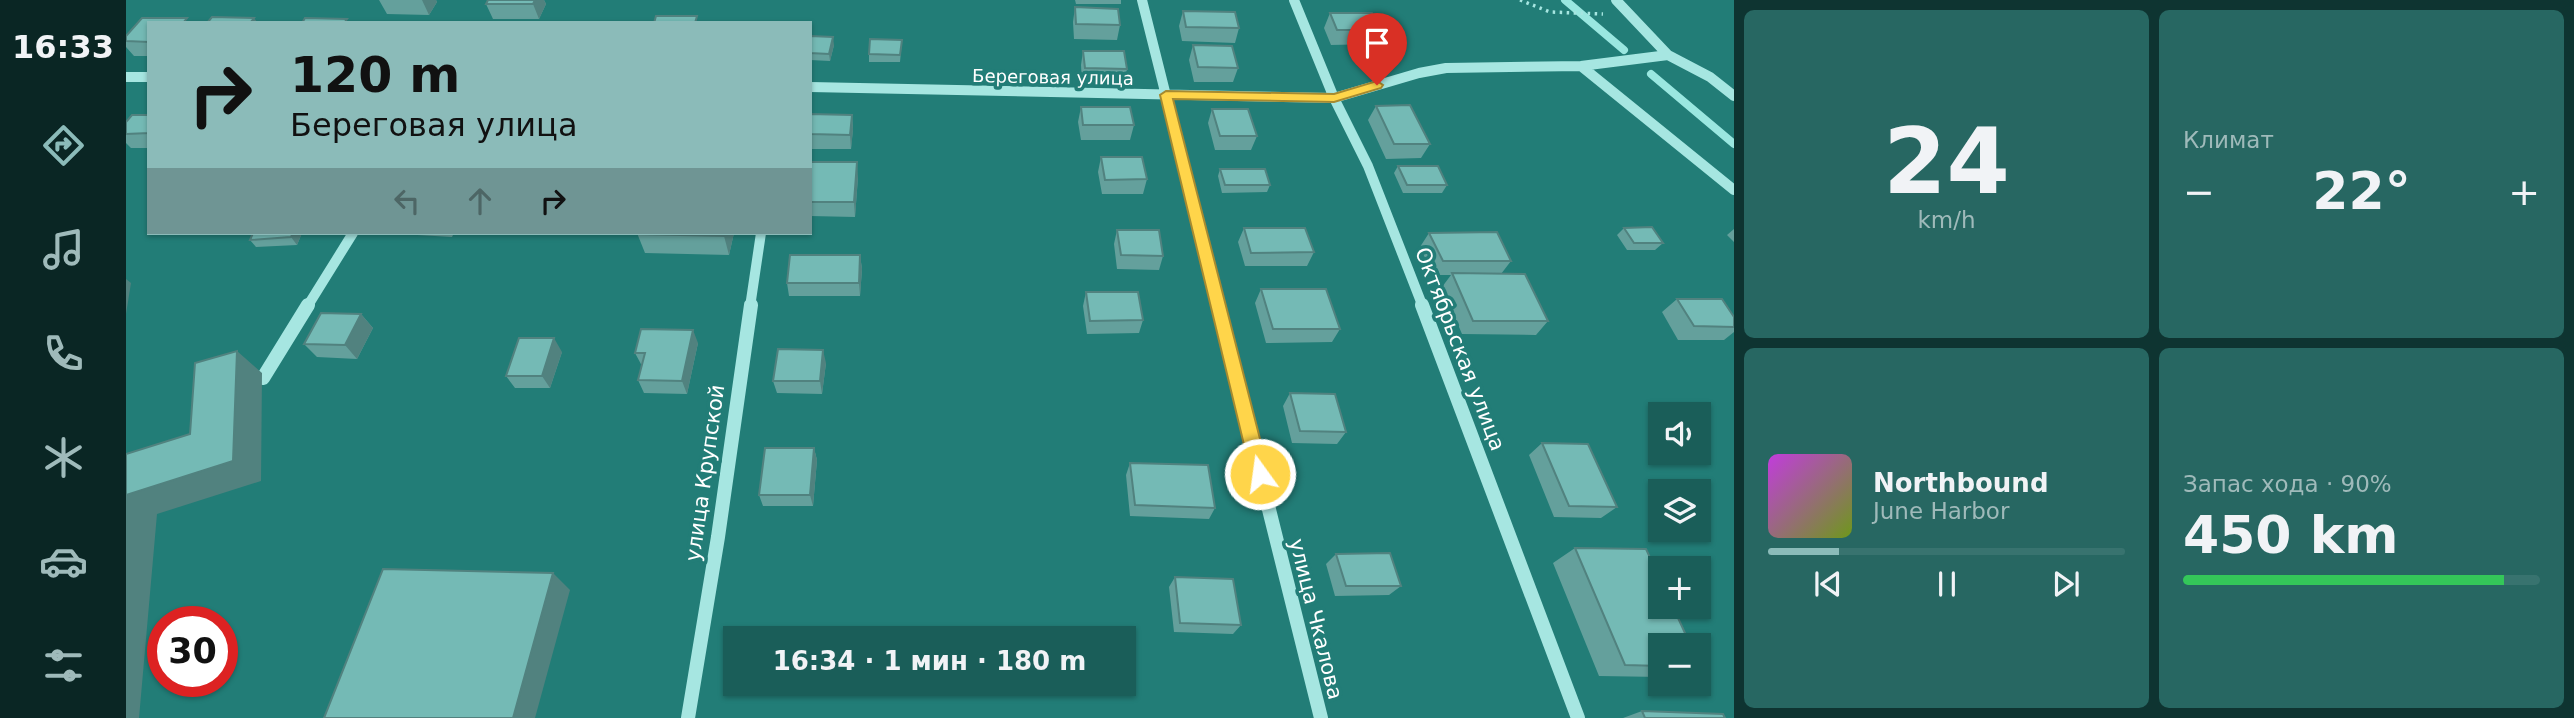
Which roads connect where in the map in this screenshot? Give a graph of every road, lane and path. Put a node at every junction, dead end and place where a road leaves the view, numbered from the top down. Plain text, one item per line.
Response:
1 (1142, 0) edge
2 (1294, 0) edge
3 (1520, 0) edge
4 (1616, 0) edge
5 (1598, 14) dead end
6 (1668, 55) junction
7 (1581, 66) junction
8 (126, 77) edge
9 (147, 77) edge
10 (812, 86) edge
11 (1166, 95) junction
12 (1734, 96) edge
13 (1334, 98) junction
14 (1734, 190) edge
15 (352, 235) edge
16 (761, 235) edge
17 (263, 378) dead end
18 (688, 718) edge
19 (1321, 718) edge
20 (1577, 718) edge

1 - 11 street, улица Чкалова
2 - 13 street, Октябрьская улица
3 - 5 path
4 - 6 street
6 - 7 street, Береговая улица
6 - 12 street
7 - 13 street, Береговая улица
7 - 14 street
8 - 9 street
10 - 11 street, Береговая улица
11 - 13 street, Береговая улица
11 - 19 street, улица Чкалова
13 - 20 street, Октябрьская улица
15 - 17 street
16 - 18 street, улица Крупской

